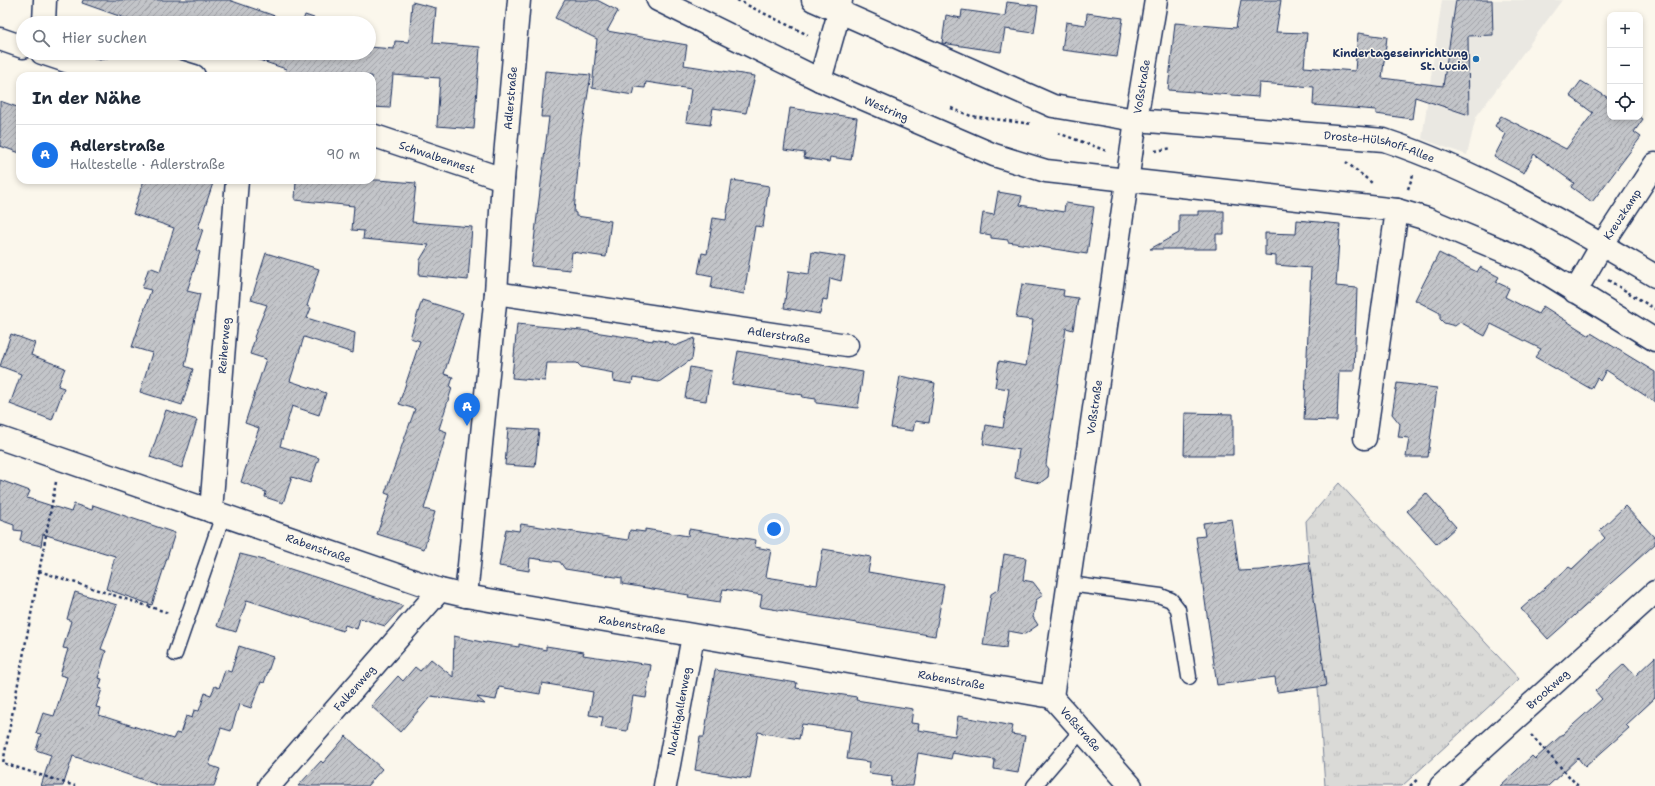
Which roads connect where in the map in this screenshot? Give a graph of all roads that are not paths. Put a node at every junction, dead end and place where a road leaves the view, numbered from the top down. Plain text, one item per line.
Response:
1 (45, 0) edge
2 (519, 0) edge
3 (658, 0) edge
4 (813, 0) edge
5 (1156, 0) edge
6 (840, 6) edge
7 (44, 16) edge
8 (0, 39) edge
9 (16, 45) edge
10 (63, 60) edge
11 (142, 60) edge
12 (142, 60) edge
13 (100, 72) edge
14 (100, 72) edge
15 (181, 72) edge
16 (820, 80) junction
17 (1136, 120) junction
18 (376, 136) edge
19 (1655, 164) edge
20 (503, 179) junction
21 (1128, 181) junction
22 (237, 184) edge
23 (1397, 210) junction
24 (1602, 245) junction
25 (1655, 276) edge
26 (1576, 292) junction
27 (496, 293) junction
28 (1655, 340) edge
29 (847, 345) dead end
30 (0, 438) edge
31 (1365, 438) dead end
32 (217, 513) junction
33 (1068, 584) junction
34 (440, 590) junction
35 (1655, 592) edge
36 (466, 596) junction
37 (692, 636) junction
38 (175, 654) dead end
39 (1189, 677) dead end
40 (1052, 697) junction
41 (1081, 731) junction
42 (269, 786) edge
43 (665, 786) edge
44 (1034, 786) edge
45 (1131, 786) edge
46 (1441, 786) edge

1 - 7 street
2 - 20 street, Adlerstraße
3 - 16 street, Westring
4 - 6 street
5 - 17 street, Voßstraße
6 - 16 street
6 - 17 street
8 - 9 street
10 - 13 street
11 - 14 street
12 - 15 street
16 - 21 street, Westring
17 - 21 street, Voßstraße
17 - 24 street, Droste-Hülshoff-Allee
18 - 20 street, Schwalbennest
19 - 24 street, Kreuzkamp
20 - 27 street, Adlerstraße
21 - 23 street
21 - 33 street, Voßstraße
22 - 32 street, Reiherweg
23 - 26 street
23 - 31 street
24 - 25 street, Droste-Hülshoff-Allee
24 - 26 street
26 - 28 street
27 - 29 street, Adlerstraße
27 - 36 street, Adlerstraße
30 - 32 street, Rabenstraße
32 - 34 street, Rabenstraße
32 - 38 lane
33 - 39 lane
33 - 40 street, Voßstraße
34 - 36 street, Rabenstraße
34 - 42 street, Falkenweg
35 - 46 street, Brookweg
36 - 37 street, Rabenstraße
37 - 40 street, Rabenstraße
37 - 43 street, Nachtigallenweg
40 - 41 street, Voßstraße
41 - 44 lane
41 - 45 street, Voßstraße

